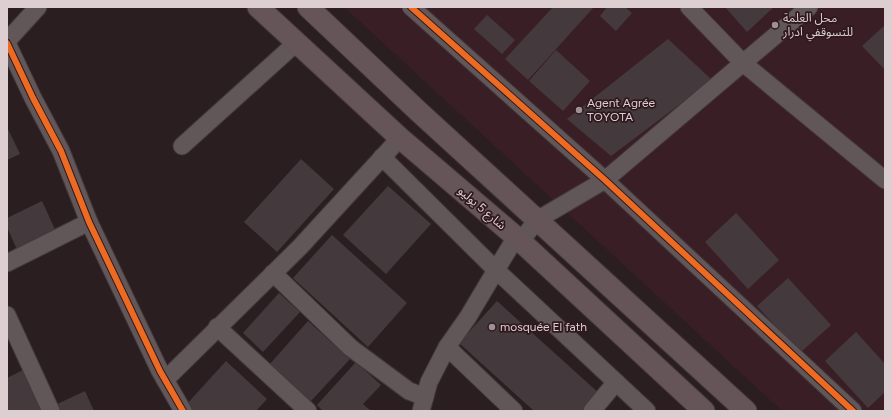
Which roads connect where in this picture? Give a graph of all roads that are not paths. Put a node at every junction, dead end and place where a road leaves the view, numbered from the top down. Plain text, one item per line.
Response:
1 (38, 7) edge
2 (258, 7) edge
3 (308, 7) edge
4 (412, 7) edge
5 (689, 7) edge
6 (809, 7) edge
7 (7, 42) edge
8 (296, 43) junction
9 (743, 63) junction
10 (400, 138) junction
11 (182, 146) dead end
12 (382, 157) junction
13 (605, 180) junction
14 (885, 180) edge
15 (537, 220) junction
16 (89, 222) junction
17 (518, 239) junction
18 (7, 263) edge
19 (496, 270) junction
20 (273, 273) junction
21 (7, 315) edge
22 (218, 327) junction
23 (447, 347) junction
24 (165, 380) junction
25 (616, 382) junction
26 (423, 404) edge
27 (51, 411) edge
28 (183, 411) edge
29 (308, 411) edge
30 (514, 411) edge
31 (592, 411) edge
32 (647, 411) edge
33 (704, 411) edge
34 (746, 411) edge
35 (853, 411) edge

1 - 7 street
2 - 8 main road, شارع 5 يوليو
3 - 15 main road
4 - 13 street
5 - 9 street
6 - 9 street
7 - 16 street
8 - 10 main road, شارع 5 يوليو
8 - 11 street
9 - 13 street
9 - 14 street
10 - 12 street
10 - 17 main road, شارع 5 يوليو
12 - 19 street
12 - 20 street
13 - 15 street
13 - 35 street
15 - 17 street
15 - 34 main road
16 - 18 street
16 - 24 street
17 - 19 street
17 - 33 main road, شارع 5 يوليو
19 - 23 street
19 - 25 street
20 - 22 street
20 - 26 street
21 - 27 street
22 - 24 street
22 - 29 street
23 - 26 street
23 - 30 street
24 - 28 street
25 - 31 street
25 - 32 street

